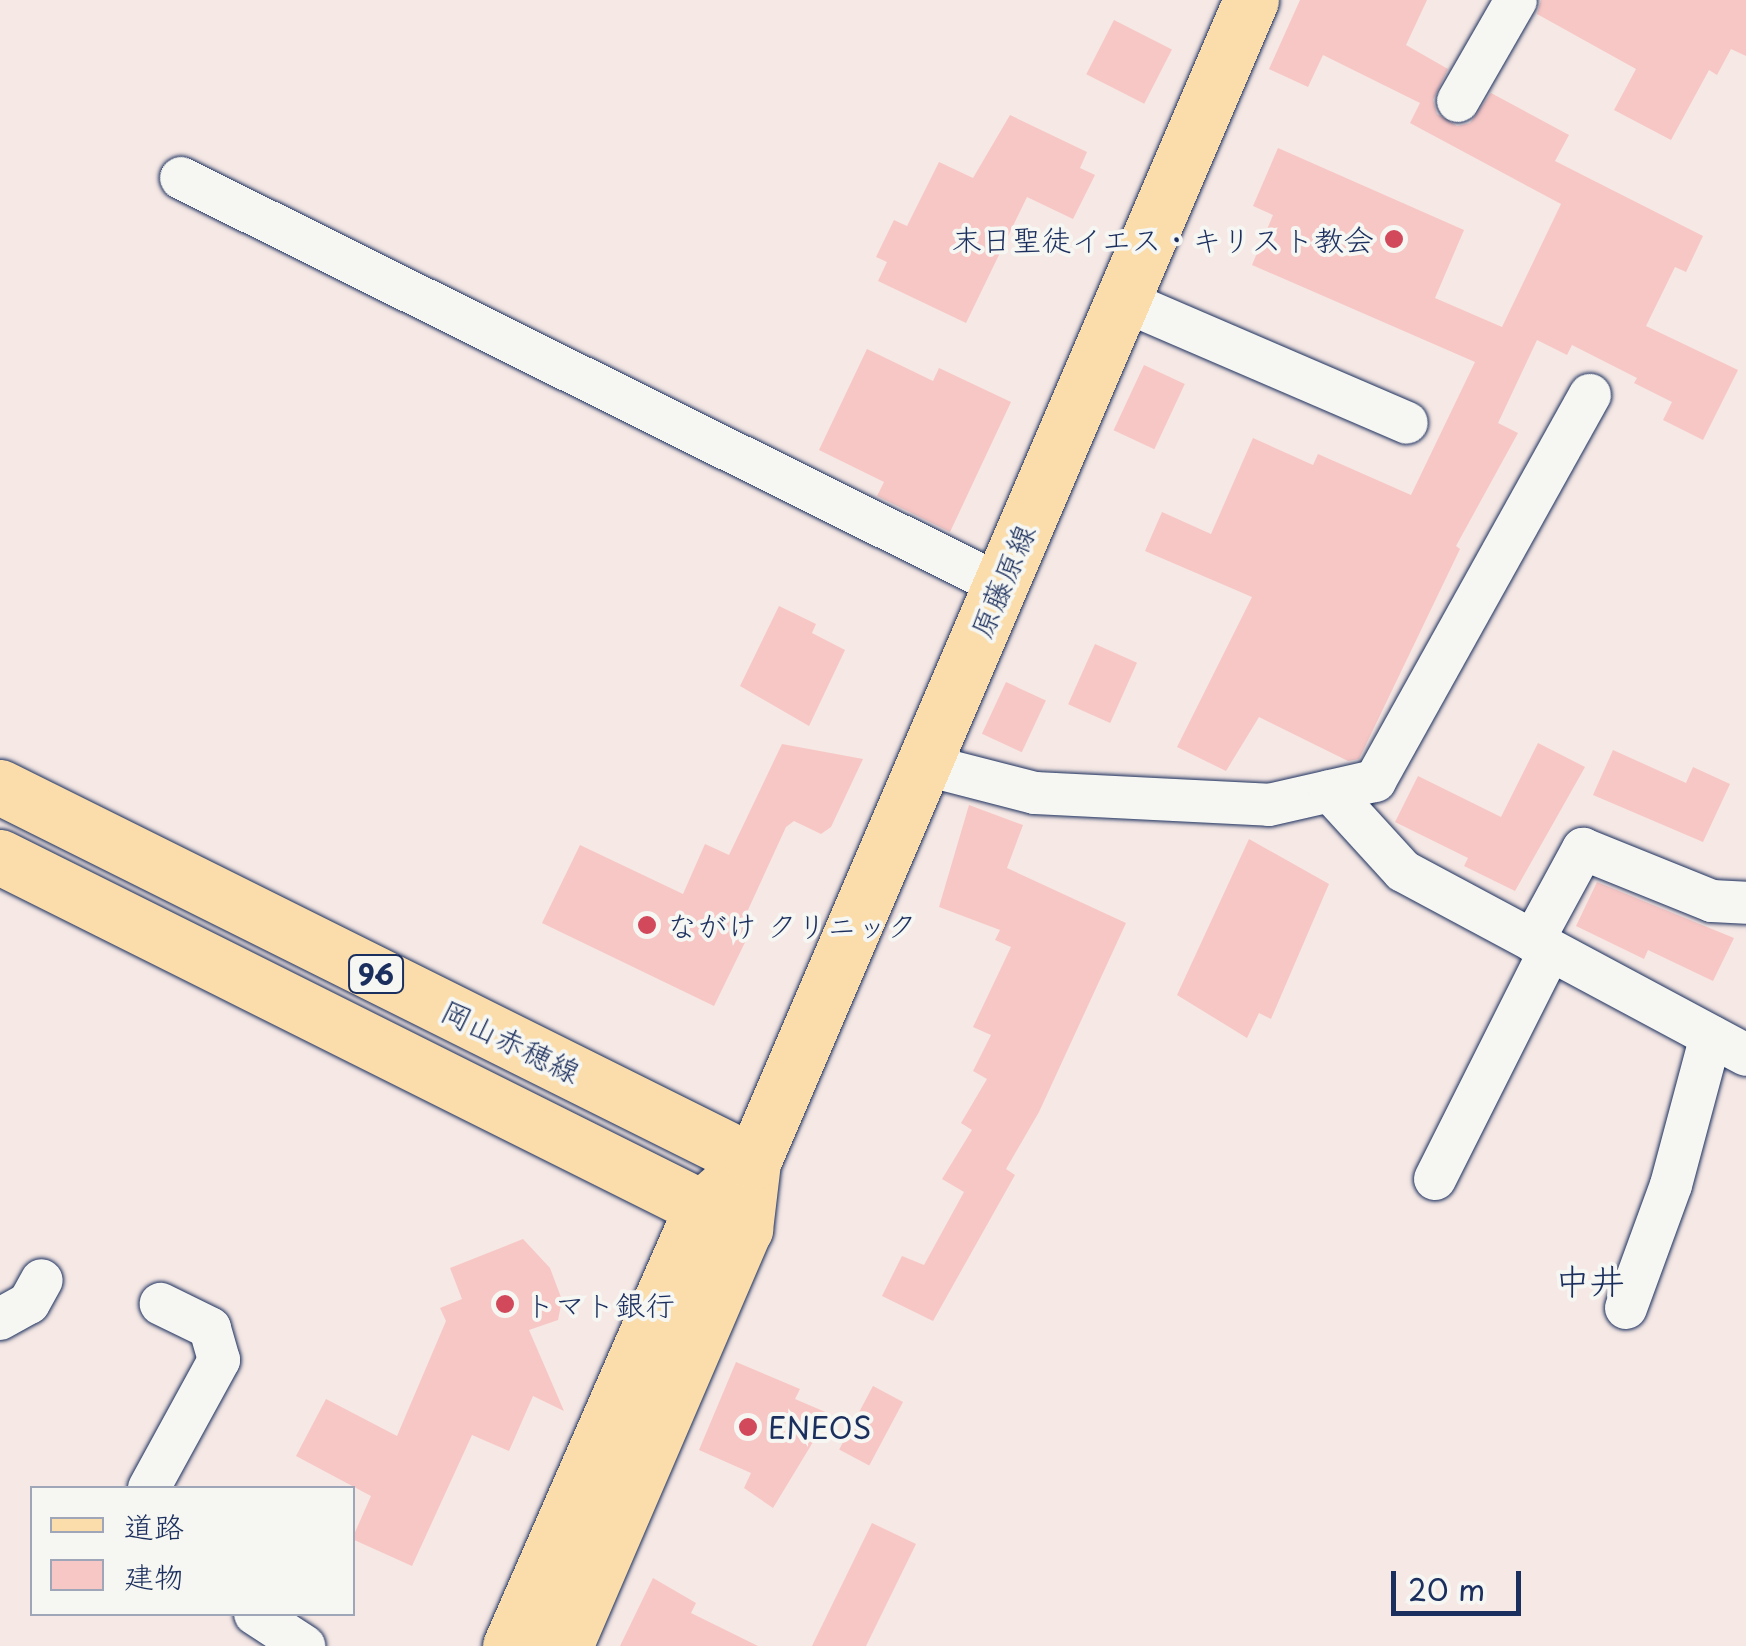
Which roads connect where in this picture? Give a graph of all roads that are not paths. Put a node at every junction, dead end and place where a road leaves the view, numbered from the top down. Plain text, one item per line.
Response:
1 (1251, 0) edge
2 (1516, 0) edge
3 (1458, 101) dead end
4 (182, 178) dead end
5 (1122, 300) junction
6 (1590, 395) dead end
7 (1406, 424) dead end
8 (1000, 586) junction
9 (922, 764) junction
10 (0, 787) edge
11 (1330, 791) junction
12 (0, 856) edge
13 (1746, 903) edge
14 (1542, 945) junction
15 (1728, 1046) edge
16 (753, 1162) junction
17 (1435, 1179) dead end
18 (724, 1218) junction
19 (42, 1280) dead end
20 (161, 1304) dead end
21 (1626, 1308) dead end
22 (0, 1319) edge
23 (150, 1486) edge
24 (258, 1616) edge
25 (304, 1646) edge
26 (510, 1646) edge
27 (565, 1646) edge

1 - 5 main road, 原藤原線
2 - 3 street
4 - 8 street
5 - 7 street
5 - 8 main road, 原藤原線
6 - 11 street
8 - 9 main road, 原藤原線
9 - 11 street
9 - 16 main road, 原藤原線
10 - 16 main road, 岡山赤穂線 / 96
11 - 14 street
12 - 18 main road, 岡山赤穂線 / 96
13 - 14 street
14 - 15 street
14 - 17 street
15 - 21 street
16 - 18 main road
18 - 26 main road
18 - 27 main road
19 - 22 street
20 - 23 street
24 - 25 street

